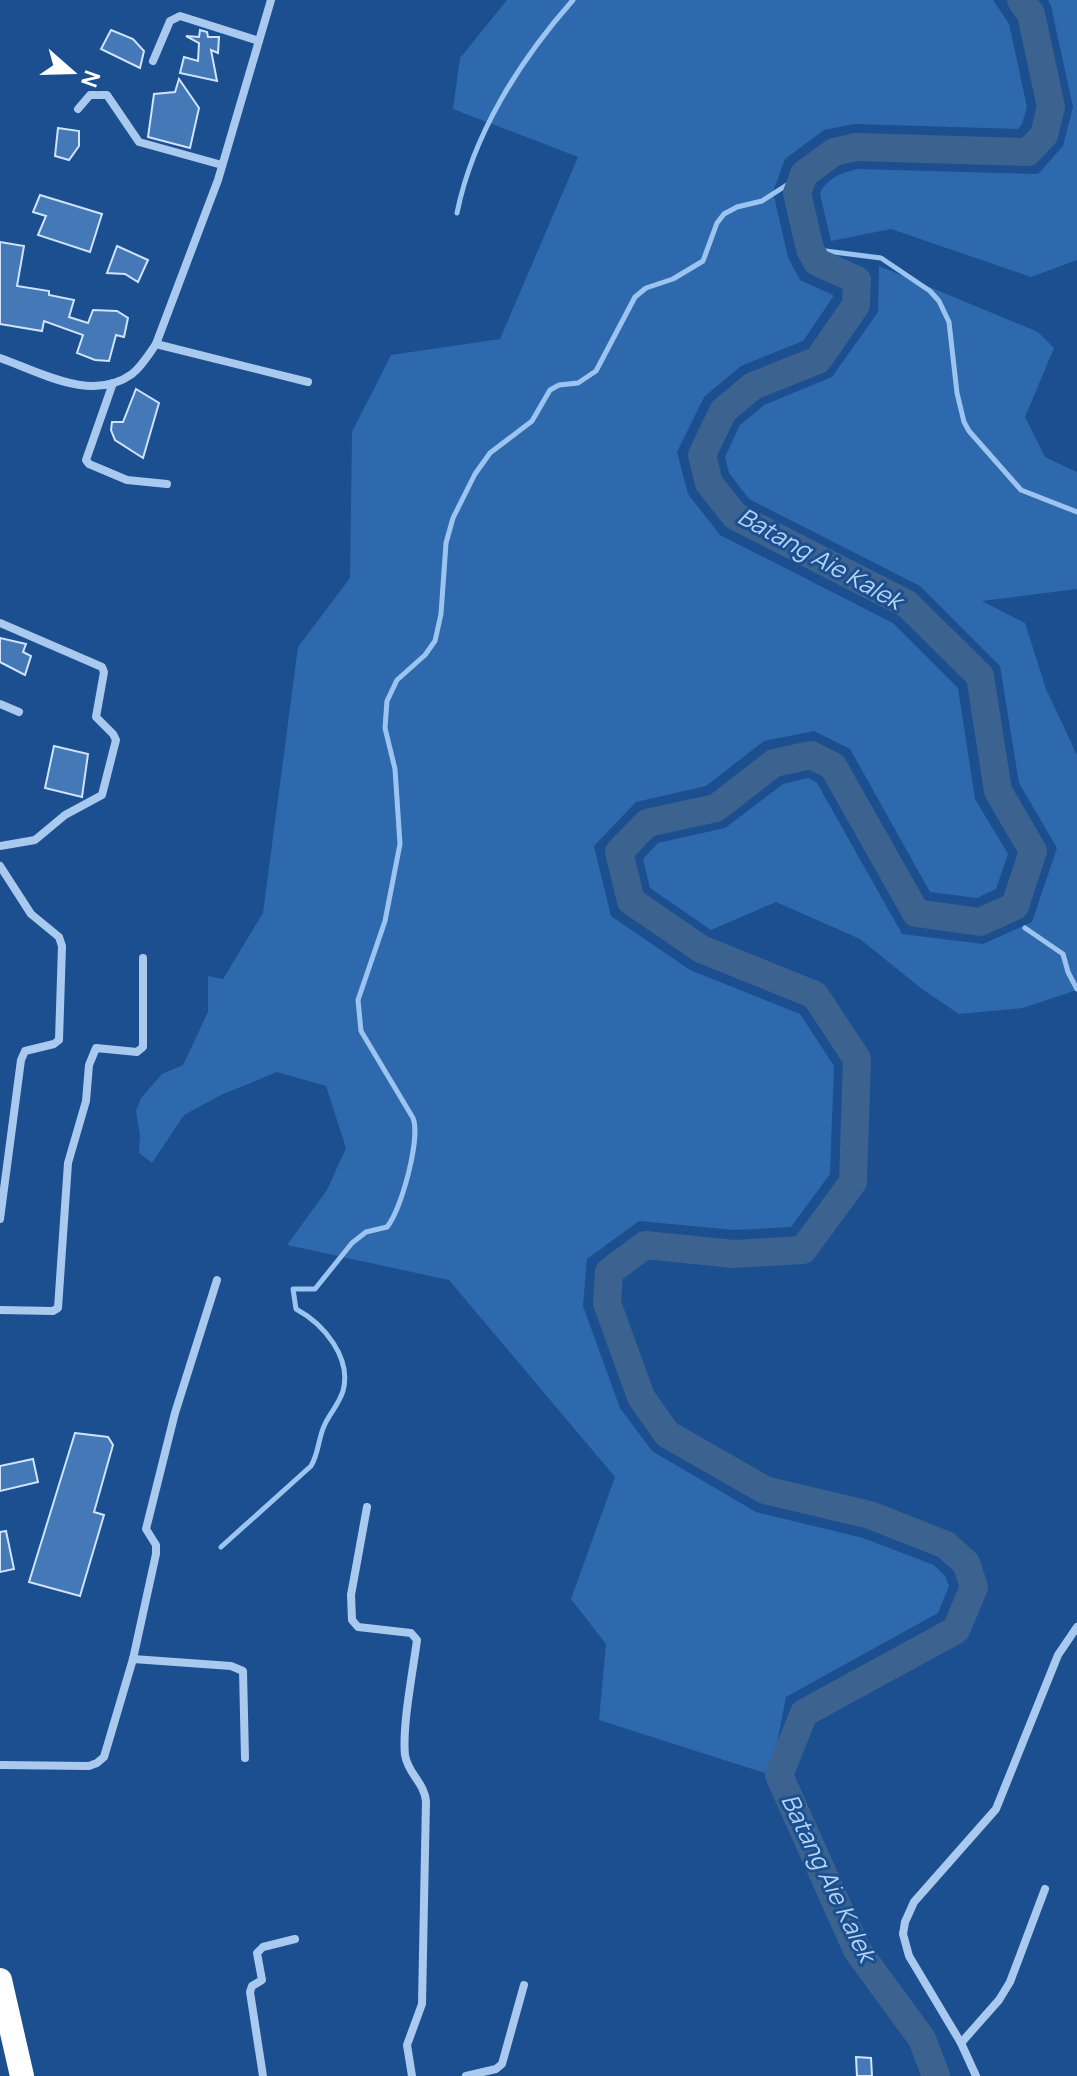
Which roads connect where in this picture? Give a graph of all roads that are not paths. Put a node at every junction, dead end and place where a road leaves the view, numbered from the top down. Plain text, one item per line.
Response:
1 (271, 0) edge
2 (259, 41) junction
3 (153, 61) dead end
4 (78, 109) dead end
5 (222, 165) junction
6 (156, 344) junction
7 (0, 358) edge
8 (308, 382) dead end
9 (113, 383) junction
10 (167, 484) dead end
11 (0, 623) edge
12 (0, 704) edge
13 (19, 712) dead end
14 (0, 846) edge
15 (0, 866) edge
16 (143, 958) dead end
17 (0, 1219) edge
18 (217, 1280) dead end
19 (0, 1310) edge
20 (367, 1507) dead end
21 (1077, 1627) edge
22 (133, 1659) junction
23 (245, 1758) dead end
24 (0, 1765) edge
25 (1045, 1889) dead end
26 (295, 1939) dead end
27 (0, 1980) edge
28 (524, 1985) dead end
29 (961, 2043) junction
30 (22, 2076) edge
31 (263, 2076) edge
32 (412, 2076) edge
33 (466, 2076) edge
34 (976, 2076) edge

1 - 2 street
2 - 3 street
2 - 5 street
4 - 5 street
5 - 6 street
6 - 8 street
6 - 9 street
7 - 9 street
9 - 10 street
11 - 14 street
12 - 13 street
15 - 17 street
16 - 19 street
18 - 22 street
20 - 32 street
21 - 29 street
22 - 23 street
22 - 24 street
25 - 29 street
26 - 31 street
27 - 30 highway
28 - 33 street
29 - 34 street

